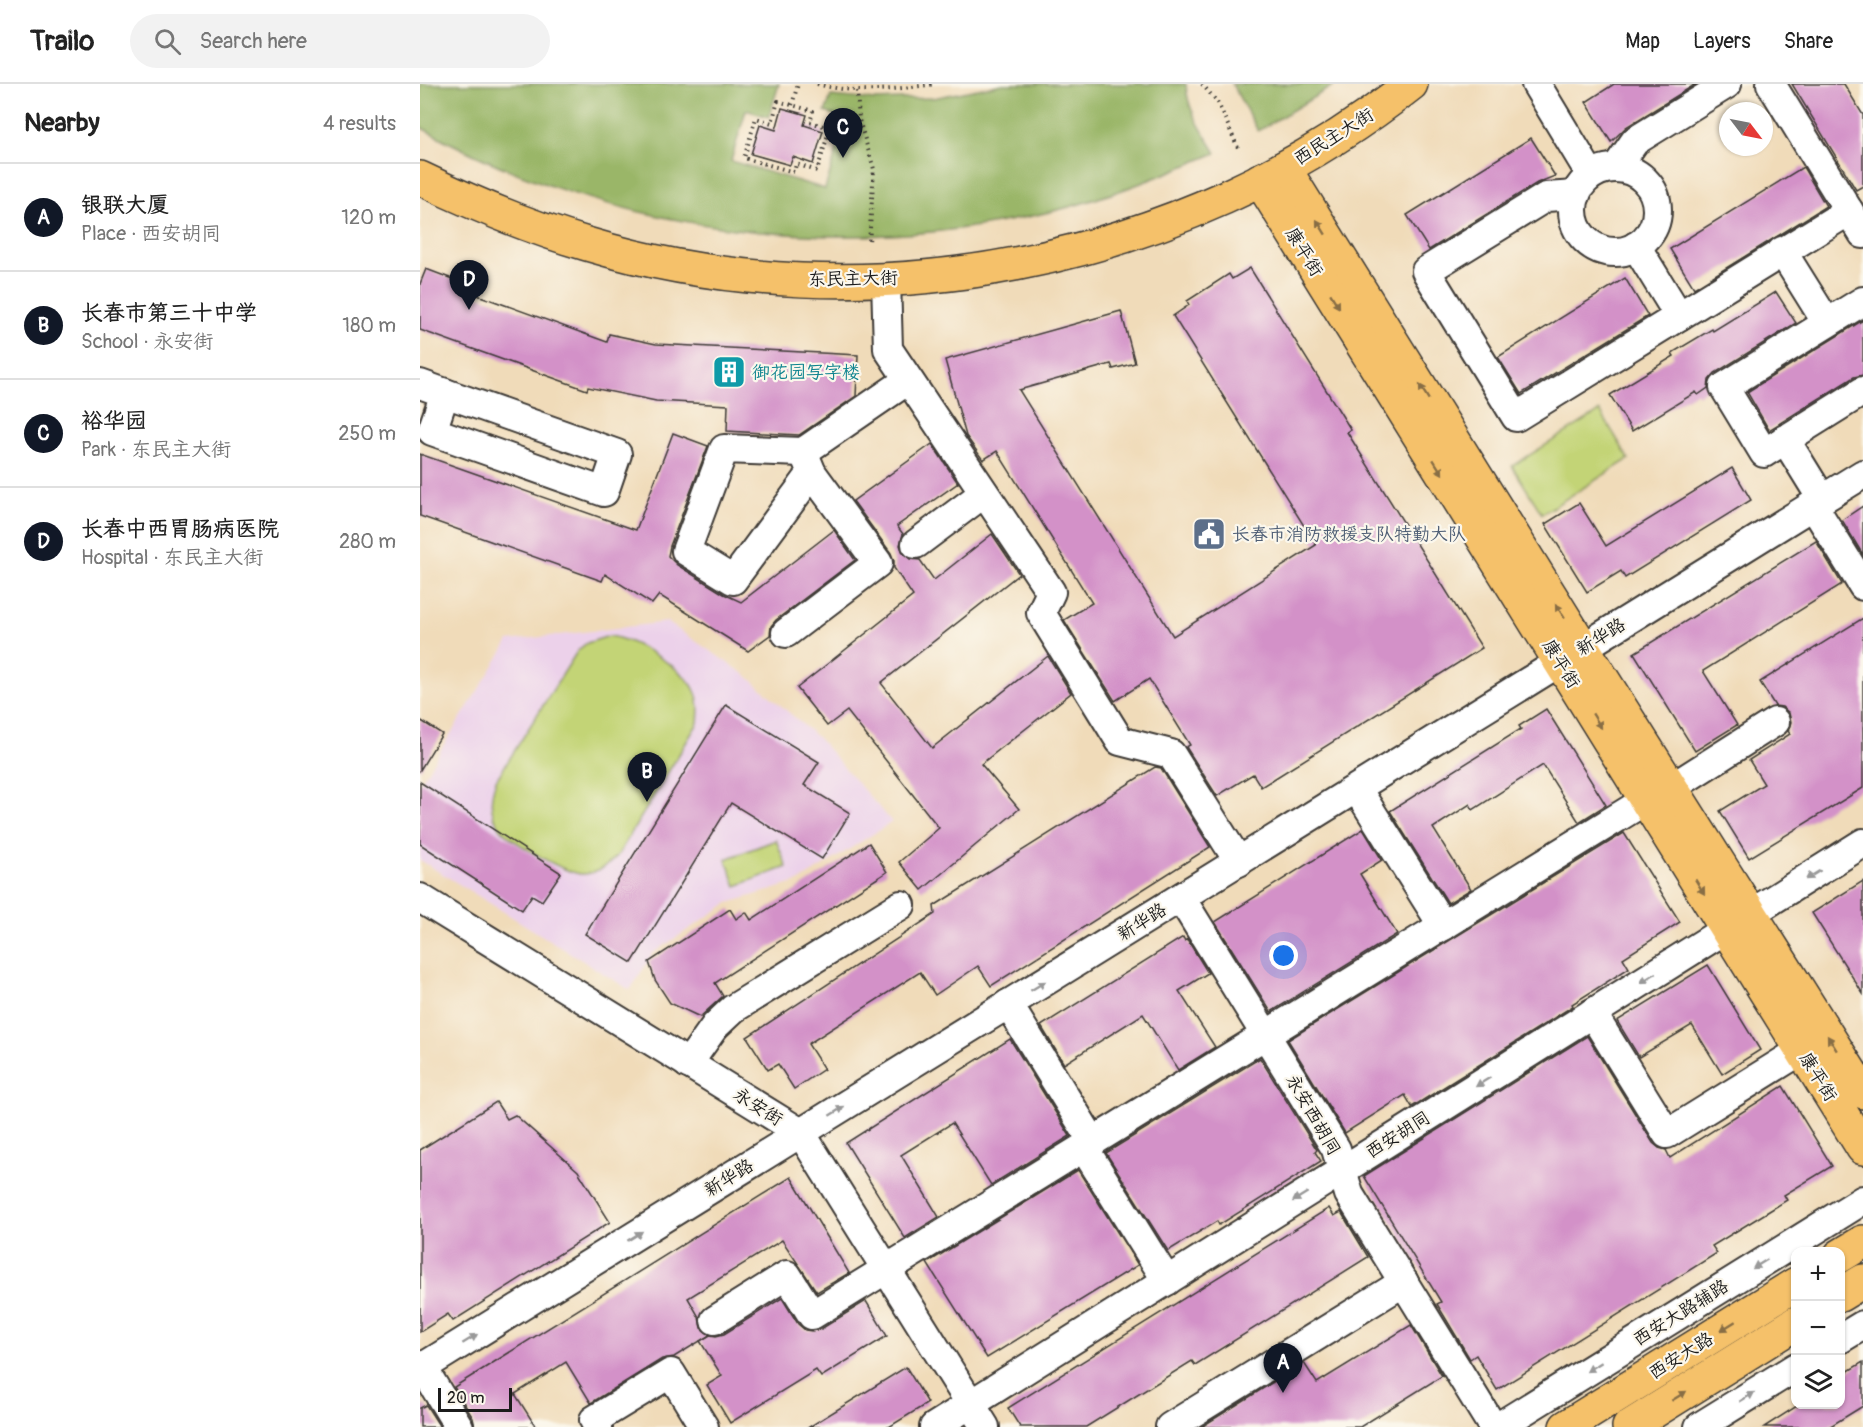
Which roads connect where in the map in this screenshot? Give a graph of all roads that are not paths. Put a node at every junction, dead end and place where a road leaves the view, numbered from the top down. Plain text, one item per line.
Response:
1 (1412, 84) edge
2 (1727, 84) edge
3 (1771, 84) edge
4 (1543, 88) edge
5 (1272, 174) junction
6 (420, 178) edge
7 (1595, 179) junction
8 (1856, 222) edge
9 (1635, 246) junction
10 (1782, 251) junction
11 (886, 280) junction
12 (1863, 301) edge
13 (1679, 316) junction
14 (1827, 323) junction
15 (908, 380) junction
16 (433, 389) edge
17 (1863, 391) edge
18 (1785, 439) junction
19 (808, 462) junction
20 (1863, 474) edge
21 (984, 493) junction
22 (1818, 502) junction
23 (916, 544) dead end
24 (1863, 586) edge
25 (786, 633) dead end
26 (1572, 656) junction
27 (1775, 722) dead end
28 (1357, 789) junction
29 (1658, 794) junction
30 (1863, 843) edge
31 (1239, 862) junction
32 (420, 898) edge
33 (1181, 898) junction
34 (901, 905) dead end
35 (1738, 921) junction
36 (1443, 926) junction
37 (1008, 1005) junction
38 (1592, 1013) junction
39 (1266, 1036) junction
40 (1802, 1050) junction
41 (688, 1064) junction
42 (1863, 1092) edge
43 (801, 1133) junction
44 (1089, 1145) junction
45 (1863, 1148) edge
46 (1342, 1170) junction
47 (1863, 1200) edge
48 (1863, 1242) edge
49 (1845, 1253) edge
50 (886, 1269) junction
51 (1167, 1281) junction
52 (1863, 1281) edge
53 (1404, 1282) junction
54 (1791, 1287) edge
55 (1845, 1292) edge
56 (715, 1320) dead end
57 (1863, 1325) edge
58 (1791, 1326) edge
59 (1845, 1336) edge
60 (421, 1369) edge
61 (1791, 1370) edge
62 (978, 1416) edge
63 (696, 1424) edge
64 (459, 1427) edge
65 (598, 1427) edge
66 (934, 1427) edge
67 (1170, 1427) edge
68 (1493, 1427) edge
69 (1498, 1427) edge
70 (1566, 1427) edge
71 (1629, 1427) edge
72 (1699, 1427) edge

1 - 5 main road, 西民主大街
2 - 7 street
3 - 8 street
4 - 7 street
5 - 11 main road, 东民主大街
5 - 26 main road, 康平街
6 - 11 main road, 东民主大街
7 - 9 street
7 - 9 street
7 - 13 street
8 - 10 street
9 - 13 street
10 - 13 street
10 - 14 street
11 - 15 street
12 - 14 street
14 - 18 street
15 - 19 street
15 - 21 street
16 - 16 street
17 - 18 street
18 - 22 street
19 - 19 street
19 - 25 street
20 - 22 street, 新华路
21 - 23 street
21 - 31 street
22 - 24 street
22 - 26 street, 新华路
26 - 28 street, 新华路
26 - 29 main road, 康平街
27 - 29 street
28 - 31 street, 新华路
28 - 36 street
29 - 35 main road, 康平街
29 - 36 street
30 -> 35 street, 西安胡同
31 - 33 street, 新华路
32 - 41 street, 永安街
37 -> 33 street, 新华路
33 - 39 street, 永安西胡同
34 - 41 street
35 -> 38 street, 西安胡同
35 - 40 main road, 康平街
42 -> 35 main road, 康平街
36 - 39 street
43 -> 37 street, 新华路
37 - 44 street
38 - 40 street
38 -> 46 street, 西安胡同
39 - 44 street
39 - 46 street, 永安西胡同
40 - 45 main road, 康平街
41 - 43 street, 永安街
43 - 50 street, 永安街
60 -> 43 street, 新华路
44 - 50 street
44 - 51 street
46 -> 51 street, 西安胡同
46 - 53 street, 永安西胡同
47 -> 69 street, 西安大路辅路
48 - 49 main road
50 - 56 street
50 - 62 street, 永安街
51 - 62 street, 西安胡同
52 - 55 main road
53 - 67 street
53 - 68 street, 永安西胡同
54 -> 70 main road, 西安大路
57 - 59 street
71 -> 58 main road, 西安大路
60 - 64 street
72 -> 61 street
62 - 66 street, 西安胡同
63 - 65 street

